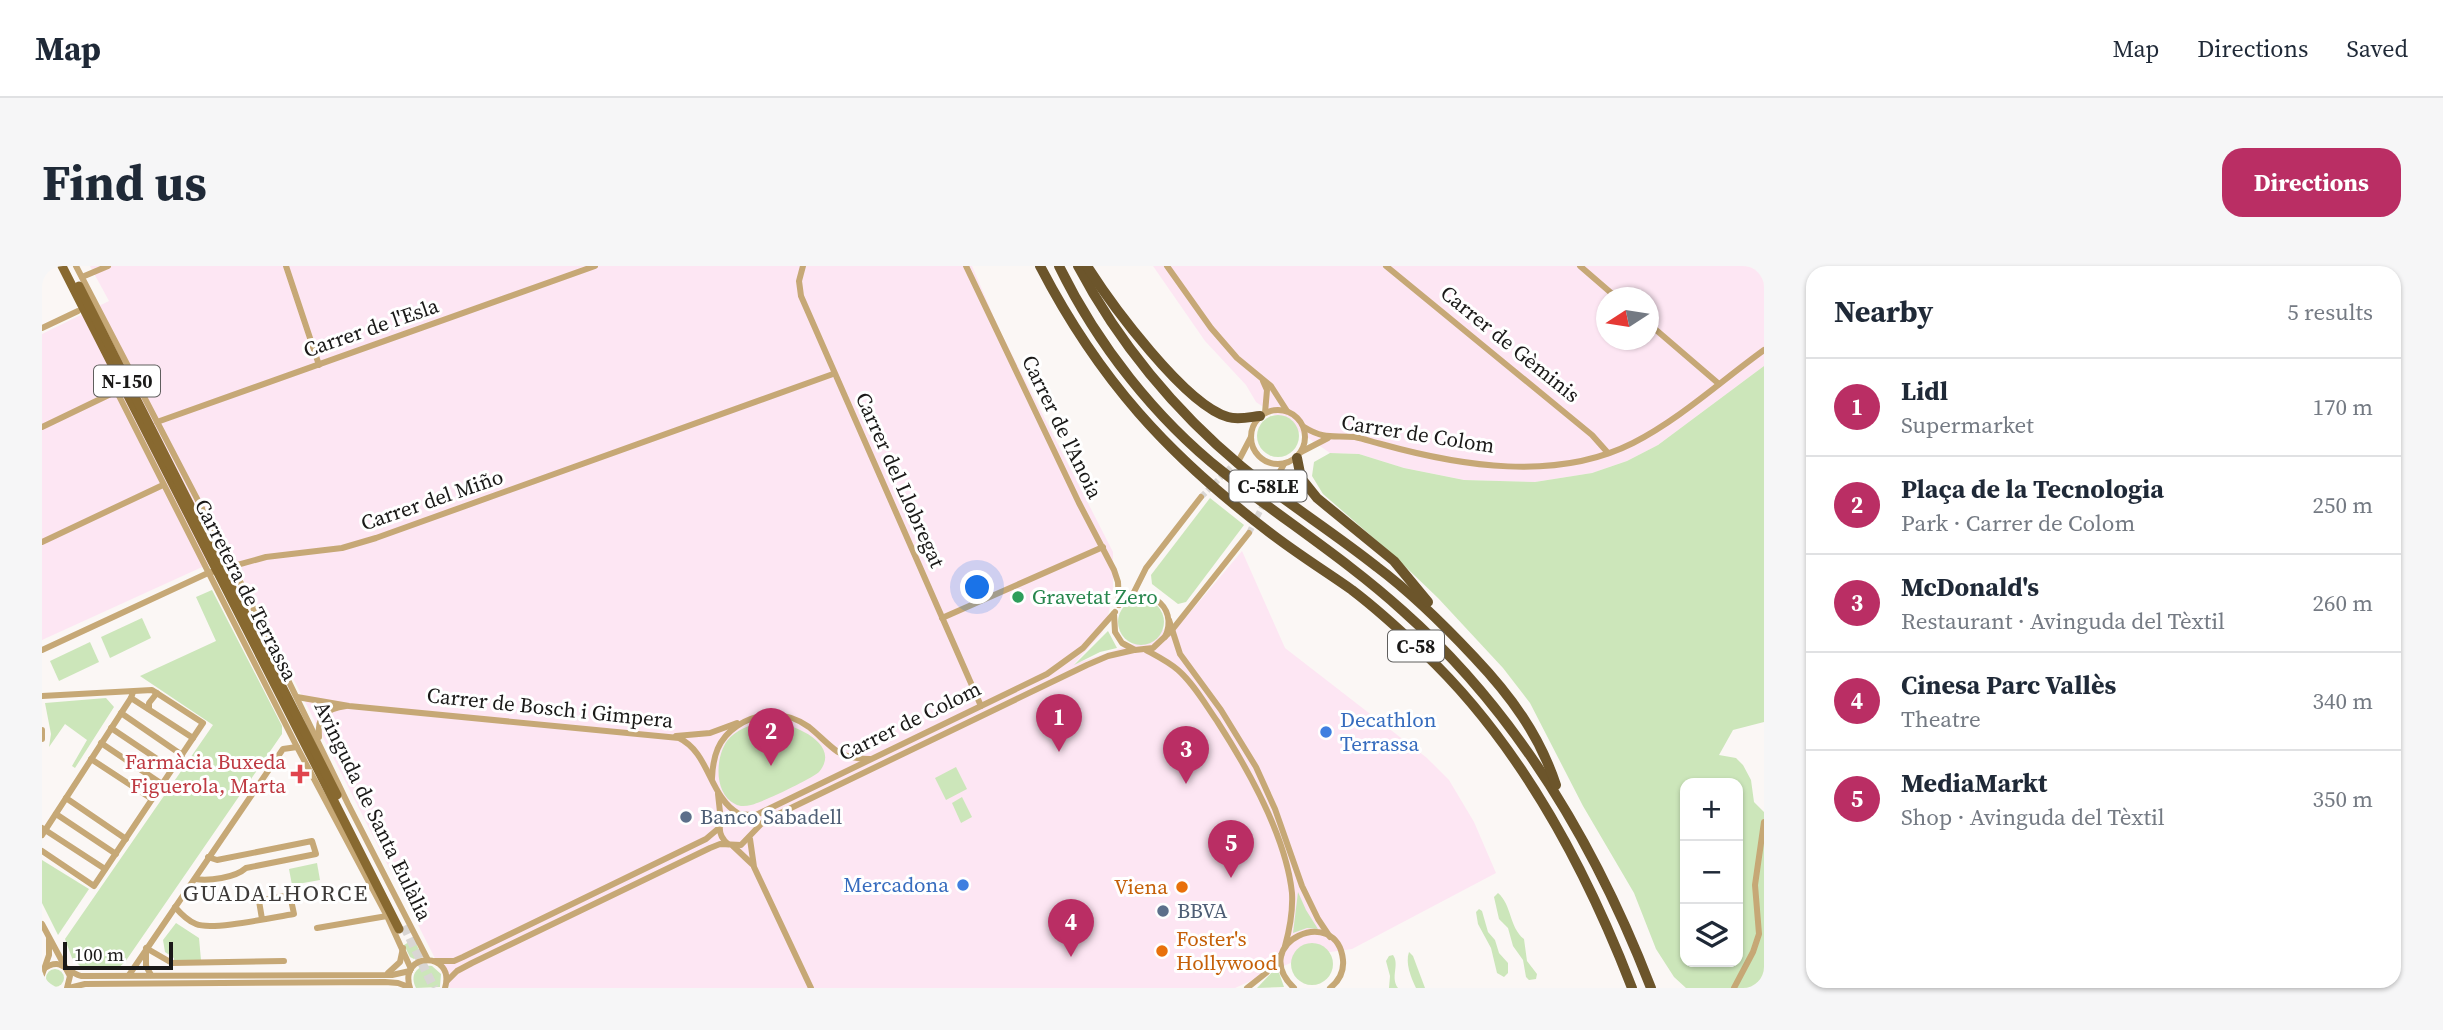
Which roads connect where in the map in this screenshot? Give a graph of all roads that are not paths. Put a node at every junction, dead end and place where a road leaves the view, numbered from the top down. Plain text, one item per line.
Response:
1 (56, 266) edge
2 (62, 266) edge
3 (69, 266) edge
4 (76, 266) edge
5 (108, 266) edge
6 (286, 266) edge
7 (595, 266) edge
8 (803, 266) edge
9 (966, 266) edge
10 (1040, 266) edge
11 (1059, 266) edge
12 (1078, 266) edge
13 (1087, 266) edge
14 (1167, 266) edge
15 (1386, 266) edge
16 (1580, 266) edge
17 (82, 277) junction
18 (1604, 287) edge
19 (78, 311) junction
20 (42, 328) edge
21 (1659, 332) edge
22 (1764, 350) edge
23 (319, 365) junction
24 (834, 374) junction
25 (1263, 381) junction
26 (1719, 383) junction
27 (117, 387) junction
28 (132, 404) junction
29 (1287, 411) junction
30 (1263, 415) junction
31 (152, 421) junction
32 (42, 427) edge
33 (1304, 428) junction
34 (1251, 437) junction
35 (1328, 438) junction
36 (1608, 453) junction
37 (1299, 455) junction
38 (1240, 458) tunnel mouth
39 (1284, 464) junction
40 (1277, 477) tunnel mouth
41 (163, 485) junction
42 (1200, 497) tunnel mouth
43 (183, 498) junction
44 (1249, 533) tunnel mouth
45 (42, 542) edge
46 (1103, 547) junction
47 (231, 566) junction
48 (208, 573) junction
49 (229, 589) junction
50 (1132, 596) junction
51 (1117, 609) junction
52 (942, 618) junction
53 (1169, 620) junction
54 (1177, 623) junction
55 (1172, 630) junction
56 (1165, 637) junction
57 (42, 650) edge
58 (1134, 650) junction
59 (1146, 650) junction
60 (1178, 651) junction
61 (1491, 675) junction
62 (155, 692) junction
63 (132, 695) junction
64 (42, 696) edge
65 (297, 697) junction
66 (349, 706) junction
67 (981, 706) junction
68 (149, 709) junction
69 (121, 713) junction
70 (745, 721) junction
71 (111, 728) junction
72 (42, 730) edge
73 (671, 737) junction
74 (193, 738) junction
75 (42, 739) edge
76 (102, 743) junction
77 (316, 745) junction
78 (297, 747) junction
79 (182, 755) junction
80 (311, 758) junction
81 (91, 759) junction
82 (872, 759) junction
83 (172, 769) junction
84 (331, 769) joint
85 (712, 781) junction
86 (162, 784) junction
87 (317, 785) junction
88 (718, 792) junction
89 (66, 798) junction
90 (152, 799) junction
91 (1562, 801) junction
92 (56, 814) junction
93 (741, 815) junction
94 (1764, 822) edge
95 (720, 825) junction
96 (43, 831) edge
97 (751, 835) junction
98 (126, 839) junction
99 (730, 845) junction
100 (42, 851) edge
101 (116, 854) junction
102 (208, 857) junction
103 (754, 867) junction
104 (105, 869) junction
105 (195, 879) junction
106 (175, 907) junction
107 (387, 916) junction
108 (262, 919) junction
109 (42, 924) edge
110 (317, 928) dead end
111 (1330, 937) junction
112 (50, 939) junction
113 (1285, 946) junction
114 (146, 948) junction
115 (403, 948) junction
116 (1282, 954) junction
117 (284, 961) dead end
118 (432, 961) junction
119 (68, 969) junction
120 (410, 970) junction
121 (43, 971) edge
122 (387, 974) junction
123 (1341, 974) junction
124 (129, 975) junction
125 (151, 975) junction
126 (268, 975) junction
127 (446, 984) edge
128 (394, 985) edge
129 (137, 986) edge
130 (273, 986) edge
131 (68, 988) edge
132 (410, 988) edge
133 (811, 988) edge
134 (1247, 988) edge
135 (1294, 988) edge
136 (1330, 988) edge
137 (1341, 988) edge
138 (1632, 988) edge
139 (1651, 988) edge
140 (1734, 988) edge

1 - 19 main road
2 - 28 main road, Carretera de Terrassa / N-150
3 - 31 main road, Carretera de Terrassa / N-150
4 - 17 street
5 - 17 street
6 - 23 street
7 - 23 street, Carrer de l'Esla
8 - 24 street, Carrer del Llobregat
9 - 46 street, Carrer de l'Anoia
10 - 138 highway, C-58
11 - 91 highway, C-58
12 - 61 highway, C-58LE
13 - 30 highway
14 - 25 street
15 - 36 street, Carrer de Gèminis
16 - 18 street
17 - 31 street, Carretera de Terrassa
19 - 20 street
19 - 27 main road
21 - 26 street
22 - 26 street, Carrer de Colom
23 - 31 street, Carrer de l'Esla
24 - 47 street, Carrer del Miño
24 - 52 street, Carrer del Llobregat
25 - 29 street
25 - 30 street
26 - 36 street, Carrer de Colom
27 - 28 main road
27 - 32 street
27 - 41 street, Avinguda de Santa Eulàlia
28 - 43 main road, Carretera de Terrassa / N-150
29 - 30 street
29 - 33 street
30 - 34 street
31 - 43 main road, Carretera de Terrassa / N-150
31 - 47 street, Avinguda de Santa Eulàlia
33 - 35 street, Carrer de Colom
33 - 37 street
34 - 38 street
34 - 39 street
35 - 36 street, Carrer de Colom
35 - 37 street, Carrer de Colom
37 - 39 street
37 - 61 highway
39 - 40 street
41 - 45 street
41 - 48 street, Avinguda de Santa Eulàlia
42 - 50 street
43 - 49 main road, Carretera de Terrassa / N-150
44 - 54 street
46 - 51 street, Carrer de l'Anoia
46 - 52 street
47 - 48 street, Carrer del Miño
47 - 65 street, Avinguda de Santa Eulàlia
48 - 57 street, Carrer del Miño
48 - 78 street, Avinguda de Santa Eulàlia
49 - 77 main road, Carretera de Terrassa / N-150
49 - 80 main road, Carretera de Terrassa / N-150
50 - 51 street
50 - 53 street
51 - 58 street
51 - 67 street, Carrer de Colom
52 - 67 street, Carrer del Llobregat
53 - 55 street
53 - 56 street
54 - 55 street
54 - 60 street
55 - 56 street
55 - 60 street
56 - 59 street
58 - 59 street
58 - 97 street, Carrer de Colom
59 - 113 street
60 - 111 street
61 - 91 highway, C-58LE
62 - 63 street
62 - 68 street
62 - 74 street
63 - 64 street
63 - 68 street
63 - 69 street
65 - 66 street, Carrer de Bosch i Gimpera
65 - 77 street, Avinguda de Santa Eulàlia
66 - 73 street, Carrer de Bosch i Gimpera
66 - 77 street
67 - 82 street, Carrer de Colom
68 - 74 street
69 - 71 street
69 - 79 street
70 - 73 street
70 - 82 street
70 - 85 street
71 - 76 street
71 - 83 street
72 - 75 street
73 - 85 street, Carrer de Bosch i Gimpera
74 - 79 street
76 - 81 street
76 - 86 street
77 - 80 main road, Carretera de Terrassa / N-150
77 - 84 main road
78 - 87 street, Avinguda de Santa Eulàlia
78 - 102 street
79 - 83 street
80 - 87 main road
81 - 89 street
81 - 90 street
82 - 93 street, Carrer de Colom
83 - 86 street
84 - 118 street, Avinguda de Santa Eulàlia
85 - 88 street, Carrer de Bosch i Gimpera
86 - 90 street
87 - 107 street, Avinguda de Santa Eulàlia
88 - 93 street, Carrer de Bosch i Gimpera
88 - 95 street, Carrer de Bosch i Gimpera
89 - 92 street
89 - 98 street
90 - 98 street
91 - 139 highway, C-58
92 - 96 street
92 - 101 street
93 - 95 street
93 - 97 street
94 - 140 street
95 - 99 street
95 - 118 street
96 - 104 street
97 - 99 street
97 - 103 street
98 - 101 street
99 - 103 street
99 - 127 street
100 - 104 street
101 - 104 street
102 - 105 street
102 - 105 street
103 - 133 street
105 - 106 street
106 - 108 street
106 - 114 street
107 - 110 street
107 - 115 street, Avinguda de Santa Eulàlia
108 - 108 street
109 - 112 street
111 - 113 street
111 - 123 street
112 - 119 street
112 - 121 street
113 - 116 street
114 - 117 street
114 - 124 street
114 - 125 street
115 - 120 street, Avinguda de Santa Eulàlia
115 - 122 street
116 - 134 street
116 - 135 street
118 - 120 street
118 - 127 street, Avinguda de Santa Eulàlia
119 - 121 street
119 - 124 street
119 - 131 street
120 - 122 street
120 - 132 street
122 - 126 street
123 - 136 street
123 - 137 street
124 - 125 street
125 - 126 street
126 - 130 street
128 - 130 street
128 - 132 street
129 - 130 street
129 - 131 street

